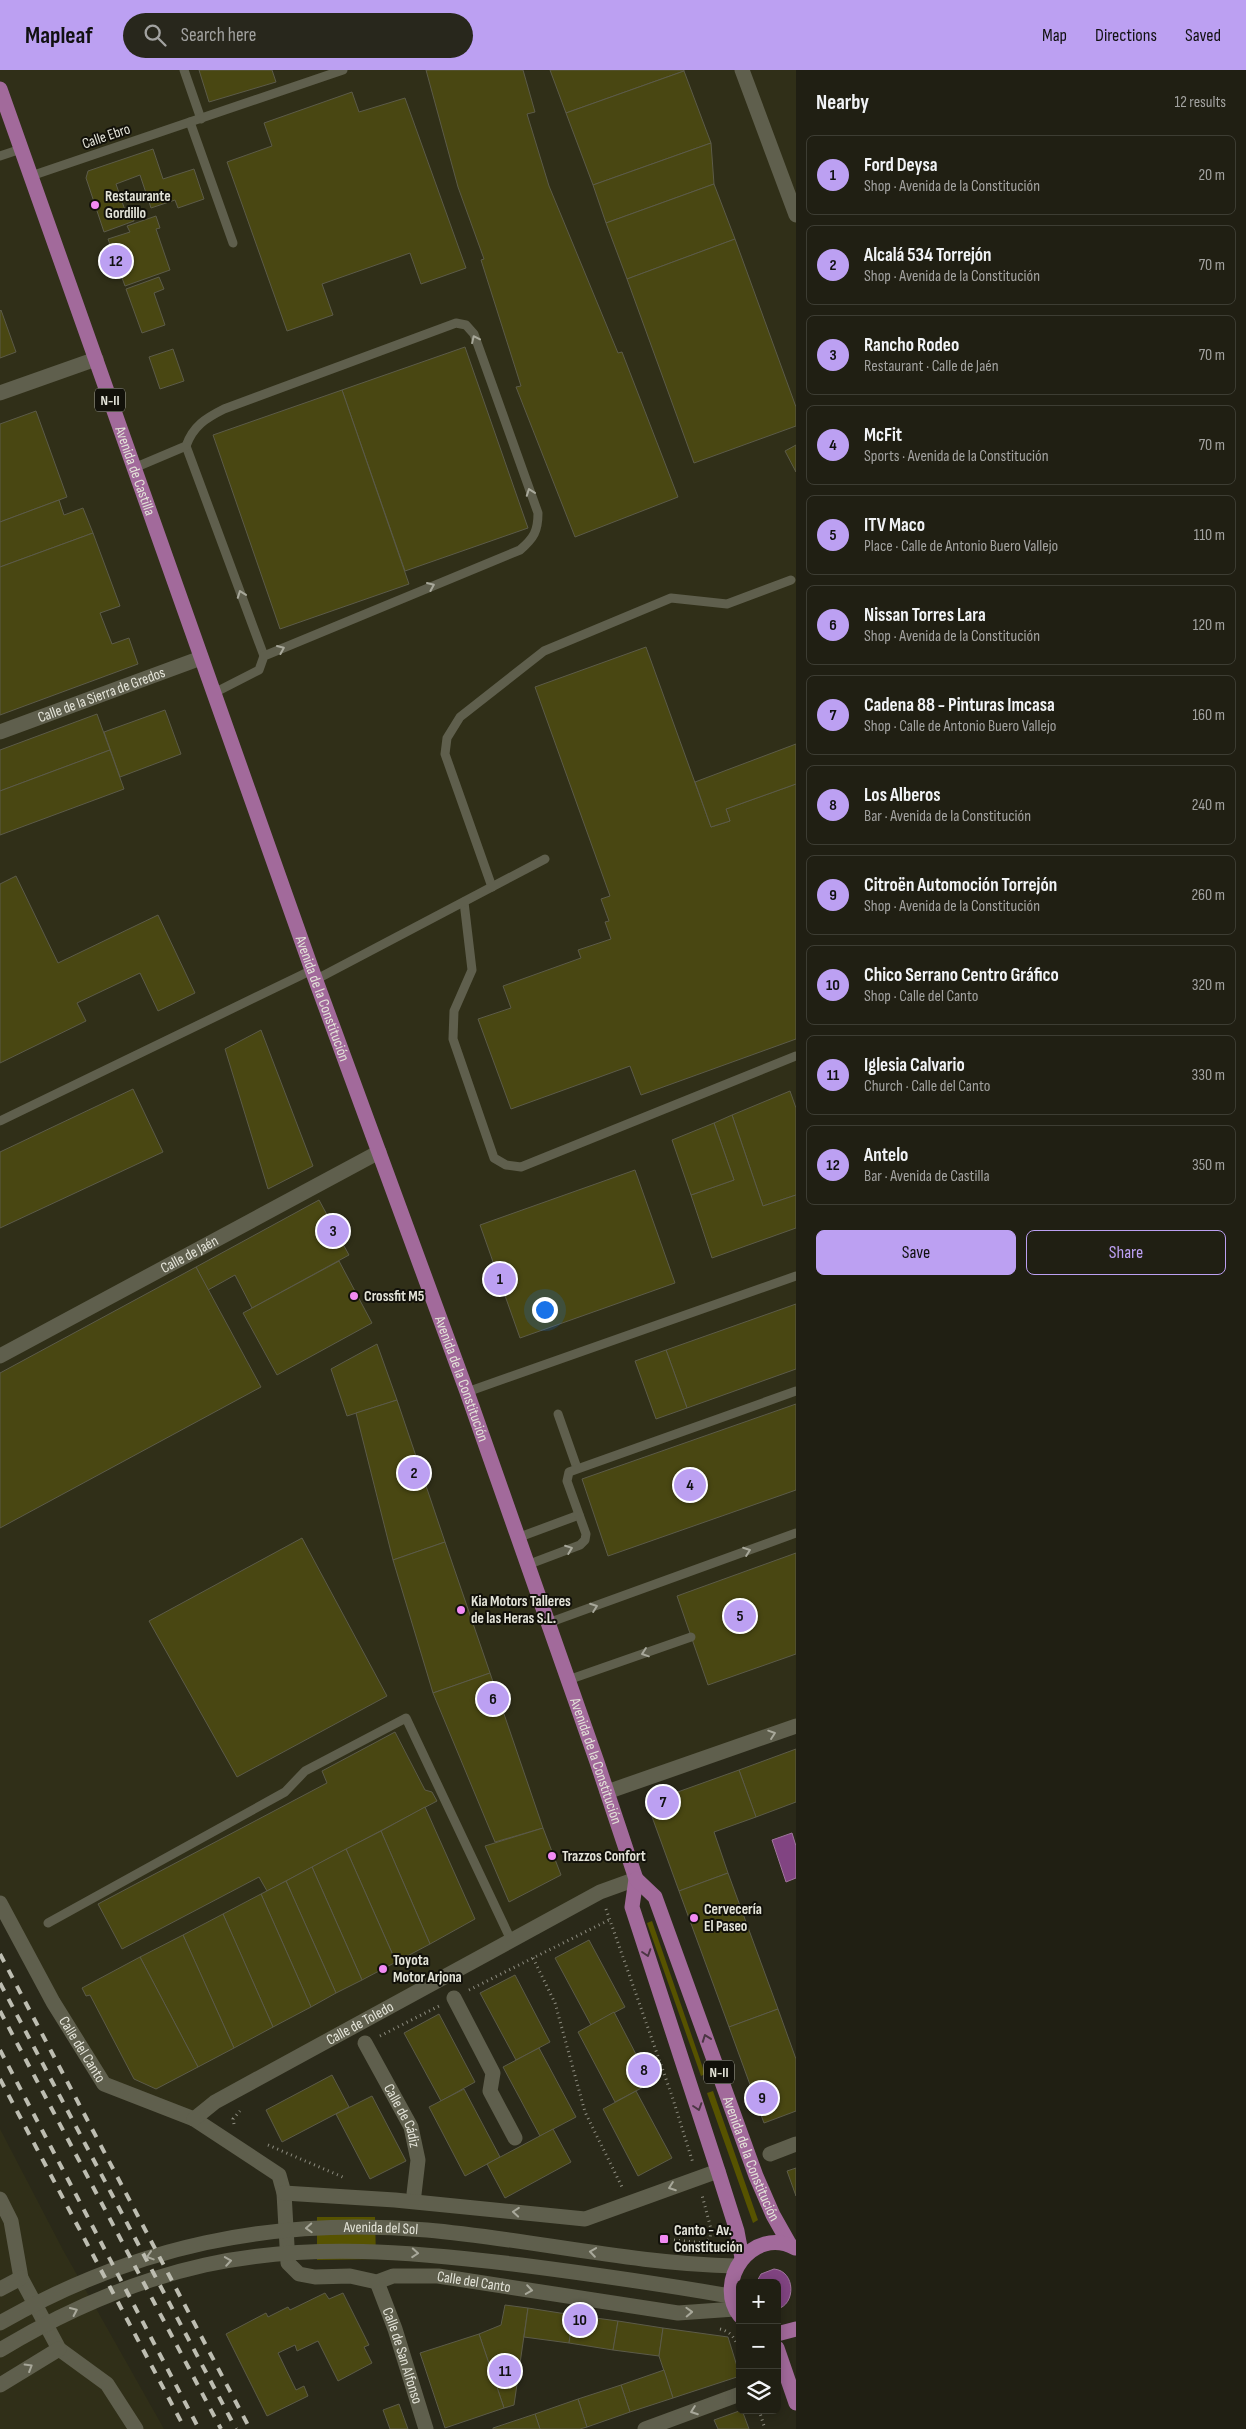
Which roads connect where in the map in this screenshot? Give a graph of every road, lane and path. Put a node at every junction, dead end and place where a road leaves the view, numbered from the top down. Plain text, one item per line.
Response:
1 (184, 70) edge
2 (343, 70) edge
3 (742, 70) edge
4 (0, 89) edge
5 (201, 118) junction
6 (190, 122) junction
7 (21, 149) junction
8 (0, 156) edge
9 (31, 176) junction
10 (796, 215) edge
11 (233, 243) dead end
12 (96, 359) junction
13 (0, 393) edge
14 (186, 446) junction
15 (134, 468) junction
16 (791, 580) dead end
17 (264, 656) junction
18 (201, 658) junction
19 (214, 694) junction
20 (220, 712) joint
21 (0, 732) edge
22 (545, 859) dead end
23 (492, 887) junction
24 (464, 902) junction
25 (313, 975) junction
26 (796, 1056) edge
27 (0, 1121) edge
28 (380, 1152) junction
29 (796, 1276) edge
30 (0, 1356) edge
31 (467, 1392) junction
32 (796, 1392) edge
33 (558, 1414) dead end
34 (577, 1468) junction
35 (579, 1515) junction
36 (796, 1533) edge
37 (517, 1538) junction
38 (527, 1565) junction
39 (548, 1623) junction
40 (691, 1637) dead end
41 (568, 1680) junction
42 (796, 1726) edge
43 (607, 1792) junction
44 (636, 1879) junction
45 (600, 1892) junction
46 (0, 1903) edge
47 (609, 1920) junction
48 (48, 1923) dead end
49 (511, 1940) junction
50 (533, 1958) junction
51 (454, 1998) junction
52 (365, 2043) joint
53 (247, 2107) dead end
54 (194, 2119) junction
55 (236, 2129) dead end
56 (515, 2138) dead end
57 (264, 2143) dead end
58 (796, 2144) edge
59 (770, 2154) dead end
60 (685, 2168) dead end
61 (718, 2170) junction
62 (695, 2171) junction
63 (346, 2178) dead end
64 (284, 2193) junction
65 (414, 2194) dead end
66 (626, 2194) dead end
67 (0, 2199) edge
68 (664, 2239) dead end
69 (793, 2247) edge
70 (739, 2262) junction
71 (21, 2278) junction
72 (377, 2282) junction
73 (0, 2289) edge
74 (735, 2307) edge
75 (0, 2324) edge
76 (714, 2328) dead end
77 (796, 2329) edge
78 (781, 2333) edge
79 (736, 2339) edge
80 (0, 2350) edge
81 (59, 2350) junction
82 (781, 2373) edge
83 (0, 2385) edge
84 (736, 2395) edge
85 (796, 2403) edge
86 (760, 2414) edge
87 (136, 2429) edge
88 (426, 2429) edge
89 (646, 2429) edge
90 (765, 2429) edge

1 - 5 lane
2 - 5 lane, Calle Ebro
3 - 10 street
4 - 7 main road, Avenida de Castilla / N-II
5 - 6 lane, Calle Ebro
6 - 9 lane, Calle Ebro
6 - 11 lane
7 - 8 lane
7 - 9 main road, Avenida de Castilla / N-II
9 - 12 main road, Avenida de Castilla / N-II
12 - 13 street
12 - 15 main road, Avenida de Castilla / N-II
14 - 15 lane
17 -> 14 lane
17 -> 14 lane
15 - 18 main road, Avenida de Castilla / N-II
16 - 23 lane
17 - 19 lane
18 - 19 main road, Avenida de Castilla / N-II
18 - 21 street, Calle de la Sierra de Gredos
19 - 20 main road, Avenida de Castilla / N-II
20 - 25 main road, Avenida de la Constitución / N-II
22 - 23 lane
23 - 24 lane
24 - 25 lane
24 - 26 lane
25 - 27 lane
25 - 28 main road, Avenida de la Constitución / N-II
28 - 30 street, Calle de Jaén
28 - 31 main road, Avenida de la Constitución / N-II
29 - 31 lane
31 - 37 main road, Avenida de la Constitución / N-II
32 - 34 lane
33 - 34 lane
34 - 35 lane
35 - 37 lane
38 -> 35 lane
39 -> 36 lane
37 - 38 main road, Avenida de la Constitución / N-II
38 - 39 main road, Avenida de la Constitución / N-II
39 - 41 main road, Avenida de la Constitución / N-II
40 -> 41 lane
41 - 43 main road, Avenida de la Constitución / N-II
43 -> 42 street
43 - 44 main road, Avenida de la Constitución / N-II
44 - 45 street, Calle de Toledo
44 -> 61 main road, Avenida de la Constitución / N-II
69 -> 44 main road, Avenida de la Constitución / N-II
45 - 47 path
45 - 49 street, Calle de Toledo
46 - 54 street, Calle del Canto
47 - 50 path
47 - 62 path
48 - 49 lane
49 - 54 street, Calle de Toledo
50 - 51 path
50 - 66 path
51 - 52 path
51 - 56 street
52 - 65 street, Calle de Cádiz
53 - 55 path
54 - 64 street, Calle del Canto
57 - 63 path
58 - 59 street
60 - 62 path
61 - 62 street
61 - 70 main road, Avenida de la Constitución / N-II
62 -> 64 street
62 - 68 path
64 - 72 street, Calle del Canto
67 - 71 street
69 - 70 main road, N-II
70 - 74 main road, N-II
70 -> 75 street, Avenida del Sol
71 - 73 street
71 - 81 street
72 -> 74 street, Calle del Canto
72 - 88 street, Calle de San Alfonso
80 -> 74 street, Avenida del Sol
76 - 79 path
77 - 78 main road
83 -> 81 street
81 - 87 street
82 - 85 main road
84 -> 89 street
86 - 90 path

